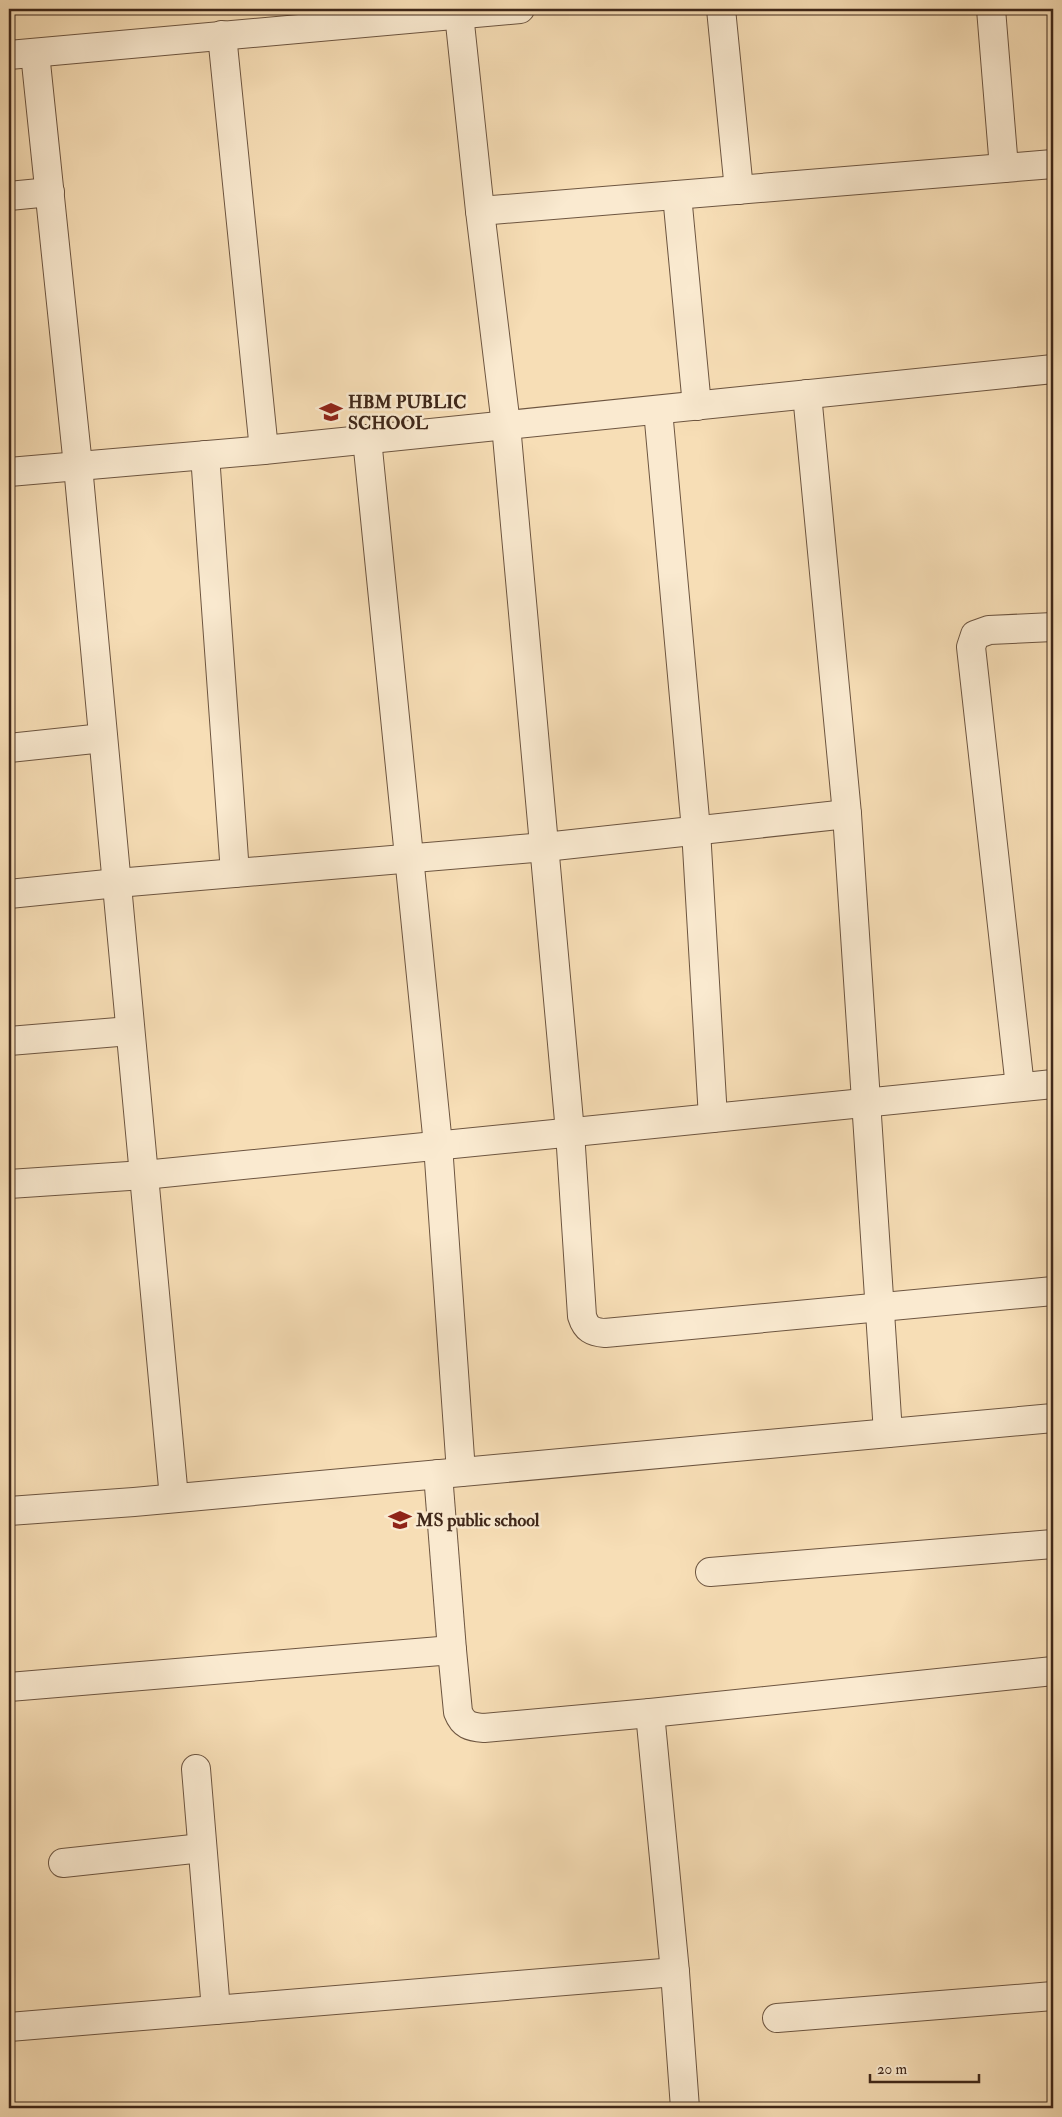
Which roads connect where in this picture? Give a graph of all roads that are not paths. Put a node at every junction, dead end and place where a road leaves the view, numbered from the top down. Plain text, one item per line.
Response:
1 (520, 9) edge
2 (721, 9) edge
3 (991, 9) edge
4 (393, 14) edge
5 (459, 14) junction
6 (222, 35) junction
7 (22, 54) edge
8 (1053, 164) edge
9 (1004, 168) junction
10 (739, 190) junction
11 (50, 192) junction
12 (676, 195) junction
13 (9, 196) edge
14 (480, 211) junction
15 (1053, 370) edge
16 (807, 394) junction
17 (697, 406) junction
18 (658, 410) junction
19 (506, 425) junction
20 (367, 439) junction
21 (264, 450) junction
22 (205, 455) junction
23 (78, 466) junction
24 (9, 472) edge
25 (1053, 627) edge
26 (103, 738) junction
27 (9, 748) edge
28 (847, 814) junction
29 (696, 830) junction
30 (545, 847) junction
31 (408, 858) junction
32 (235, 873) junction
33 (117, 882) junction
34 (9, 894) edge
35 (130, 1031) junction
36 (9, 1041) edge
37 (1053, 1084) edge
38 (1020, 1087) junction
39 (867, 1103) junction
40 (713, 1118) junction
41 (570, 1132) junction
42 (438, 1145) junction
43 (144, 1175) junction
44 (9, 1184) edge
45 (1053, 1291) edge
46 (879, 1308) junction
47 (1053, 1418) edge
48 (888, 1433) junction
49 (450, 1473) junction
50 (174, 1498) junction
51 (9, 1512) edge
52 (1053, 1544) edge
53 (710, 1572) dead end
54 (452, 1650) junction
55 (1053, 1671) edge
56 (9, 1687) edge
57 (650, 1713) junction
58 (196, 1769) dead end
59 (202, 1848) junction
60 (63, 1863) dead end
61 (675, 1972) junction
62 (1053, 1996) edge
63 (216, 2010) junction
64 (777, 2018) dead end
65 (9, 2027) edge
66 (685, 2108) edge

1 - 5 street
2 - 10 street
3 - 9 street
4 - 5 street
4 - 6 street
5 - 14 street
6 - 7 street
6 - 21 street
7 - 11 street
8 - 9 street
9 - 10 street
10 - 12 street
11 - 13 street
11 - 23 street
12 - 14 street
12 - 17 street
14 - 19 street
15 - 16 street
16 - 17 street
16 - 28 street
17 - 18 street
18 - 19 street
18 - 29 street
19 - 20 street
19 - 30 street
20 - 21 street
20 - 31 street
21 - 22 street
22 - 23 street
22 - 32 street
23 - 24 street
23 - 26 street
25 - 38 street
26 - 27 street
26 - 33 street
28 - 29 street
28 - 39 street
29 - 30 street
29 - 40 street
30 - 31 street
30 - 41 street
31 - 32 street
31 - 42 street
32 - 33 street
33 - 34 street
33 - 35 street
35 - 36 street
35 - 43 street
37 - 38 street
38 - 39 street
39 - 40 street
39 - 46 street
40 - 41 street
41 - 42 street
41 - 46 street
42 - 43 street
42 - 49 street
43 - 44 street
43 - 50 street
45 - 46 street
46 - 48 street
47 - 48 street
48 - 49 street
49 - 50 street
49 - 54 street
50 - 51 street
52 - 53 street
54 - 56 street
54 - 57 street
55 - 57 street
57 - 61 street
58 - 59 street
59 - 60 street
59 - 63 street
61 - 63 street
61 - 66 street
62 - 64 street
63 - 65 street

